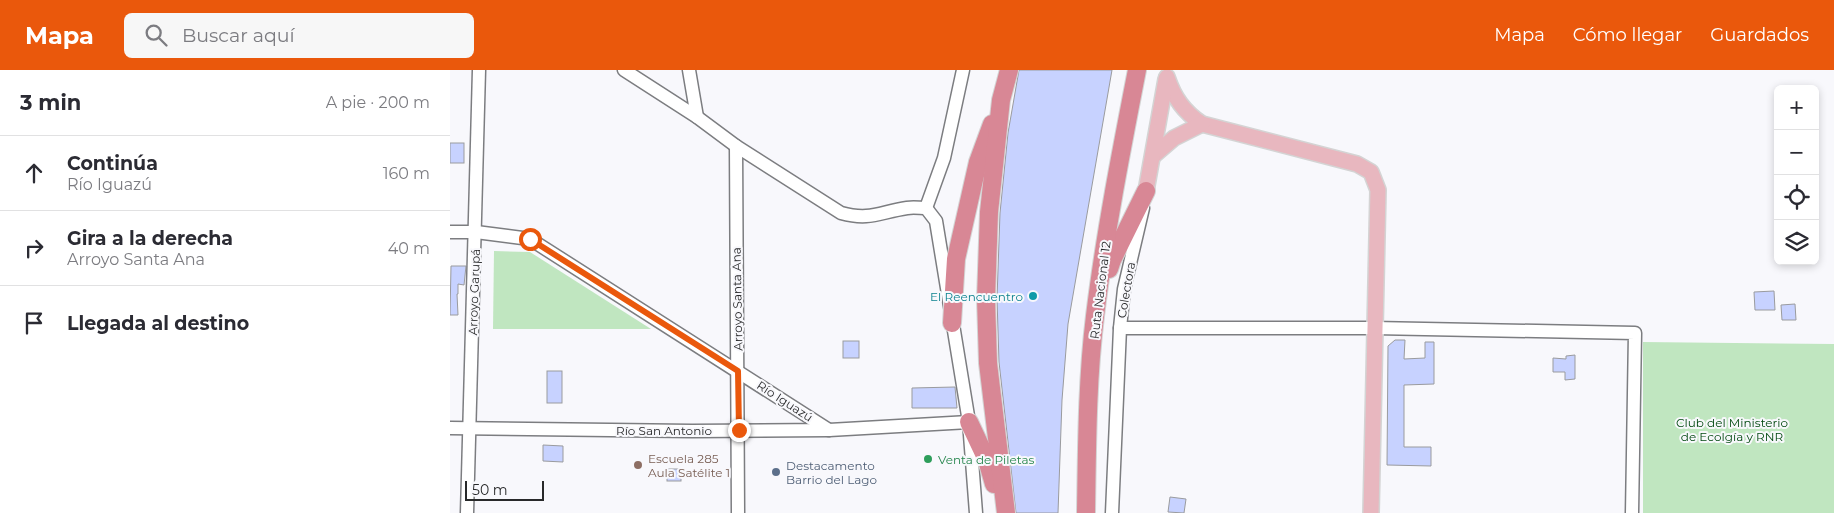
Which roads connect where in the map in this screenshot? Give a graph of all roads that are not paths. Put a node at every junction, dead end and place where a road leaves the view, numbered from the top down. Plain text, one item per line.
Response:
1 (479, 70) edge
2 (624, 70) edge
3 (689, 70) edge
4 (963, 70) edge
5 (1010, 70) edge
6 (1137, 70) edge
7 (1167, 74) edge
8 (1001, 100) junction
9 (697, 117) junction
10 (1202, 124) junction
11 (736, 146) junction
12 (1153, 156) junction
13 (1146, 191) junction
14 (926, 208) junction
15 (450, 232) edge
16 (476, 232) junction
17 (1095, 317) junction
18 (952, 323) junction
19 (1120, 328) junction
20 (1374, 328) junction
21 (738, 371) junction
22 (969, 422) junction
23 (450, 428) edge
24 (469, 429) junction
25 (739, 430) junction
26 (829, 430) junction
27 (467, 513) edge
28 (738, 513) edge
29 (976, 513) edge
30 (1004, 513) edge
31 (1086, 513) edge
32 (1112, 513) edge
33 (1371, 513) edge
34 (1632, 513) edge

1 - 16 street, Arroyo Garupá
2 - 9 street
3 - 9 street
4 - 14 street
5 - 8 highway
6 - 17 highway, Ruta Nacional 12
7 - 10 main road
7 - 12 main road, Colectora
8 - 18 highway
8 - 30 highway
9 - 11 street
10 - 12 main road
10 - 20 main road
11 - 14 street
11 - 21 street, Arroyo Santa Ana
12 - 13 main road, Colectora
13 - 17 highway
13 - 19 street, Colectora
14 - 18 street
15 - 16 street, Río Iguazú
16 - 21 street, Río Iguazú
16 - 24 street, Arroyo Garupá
17 - 31 highway, Ruta Nacional 12
18 - 22 street
19 - 20 street
19 - 32 street, Colectora
20 - 33 main road
20 - 34 street
21 - 25 street, Arroyo Santa Ana
21 - 26 street, Río Iguazú
22 - 26 street, Río San Antonio
22 - 29 street
22 - 30 highway
23 - 24 street, Río San Antonio
24 - 25 street, Río San Antonio
24 - 27 street, Arroyo Garupá
25 - 26 street, Río San Antonio
25 - 28 street, Arroyo Santa Ana

